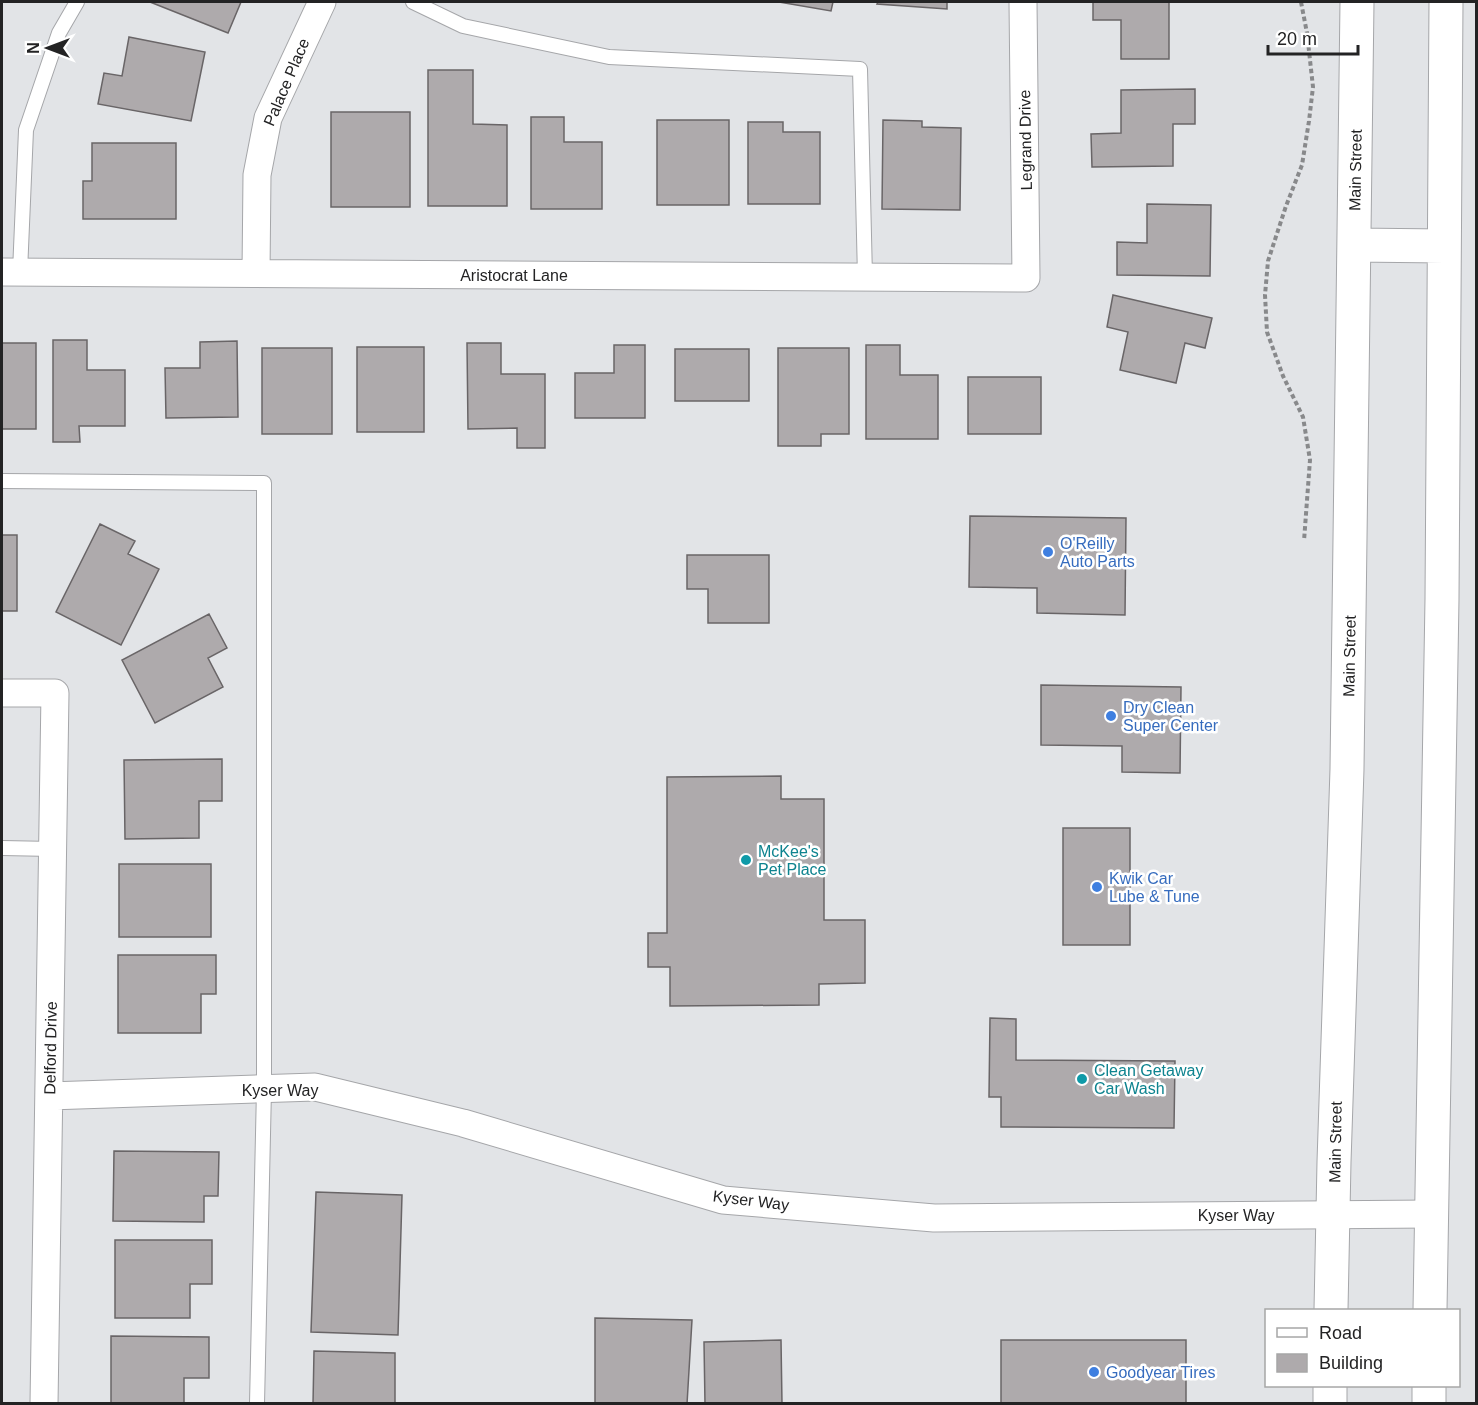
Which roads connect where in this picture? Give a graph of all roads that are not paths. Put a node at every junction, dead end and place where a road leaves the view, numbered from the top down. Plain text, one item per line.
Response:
1 (77, 2) edge
2 (322, 2) edge
3 (413, 2) edge
4 (1023, 2) edge
5 (1357, 2) edge
6 (1446, 2) edge
7 (1354, 245) junction
8 (1444, 246) junction
9 (11, 272) edge
10 (256, 273) junction
11 (865, 278) junction
12 (1026, 278) joint
13 (2, 481) edge
14 (2, 693) edge
15 (2, 848) edge
16 (53, 849) junction
17 (264, 1089) junction
18 (49, 1096) junction
19 (1333, 1214) junction
20 (1431, 1214) junction
21 (1332, 1309) edge
22 (1430, 1309) edge
23 (1330, 1387) edge
24 (1429, 1387) edge
25 (44, 1404) edge
26 (257, 1404) edge
27 (1330, 1404) edge
28 (1429, 1404) edge

1 - 9 lane
2 - 10 street, Palace Place
3 - 11 lane
4 - 12 street, Legrand Drive
5 - 7 main road, Main Street
6 - 8 main road
7 - 8 main road
7 - 19 main road, Main Street
8 - 20 main road
9 - 10 street, Aristocrat Lane
10 - 11 street, Aristocrat Lane
11 - 12 street, Aristocrat Lane
13 - 17 lane
14 - 16 street, Delford Drive
15 - 16 lane
16 - 18 street, Delford Drive
17 - 18 street, Kyser Way
17 - 19 street, Kyser Way
17 - 26 lane
18 - 25 street, Delford Drive
19 - 20 street, Kyser Way
19 - 21 main road, Main Street
20 - 22 main road
23 - 27 main road
24 - 28 main road

